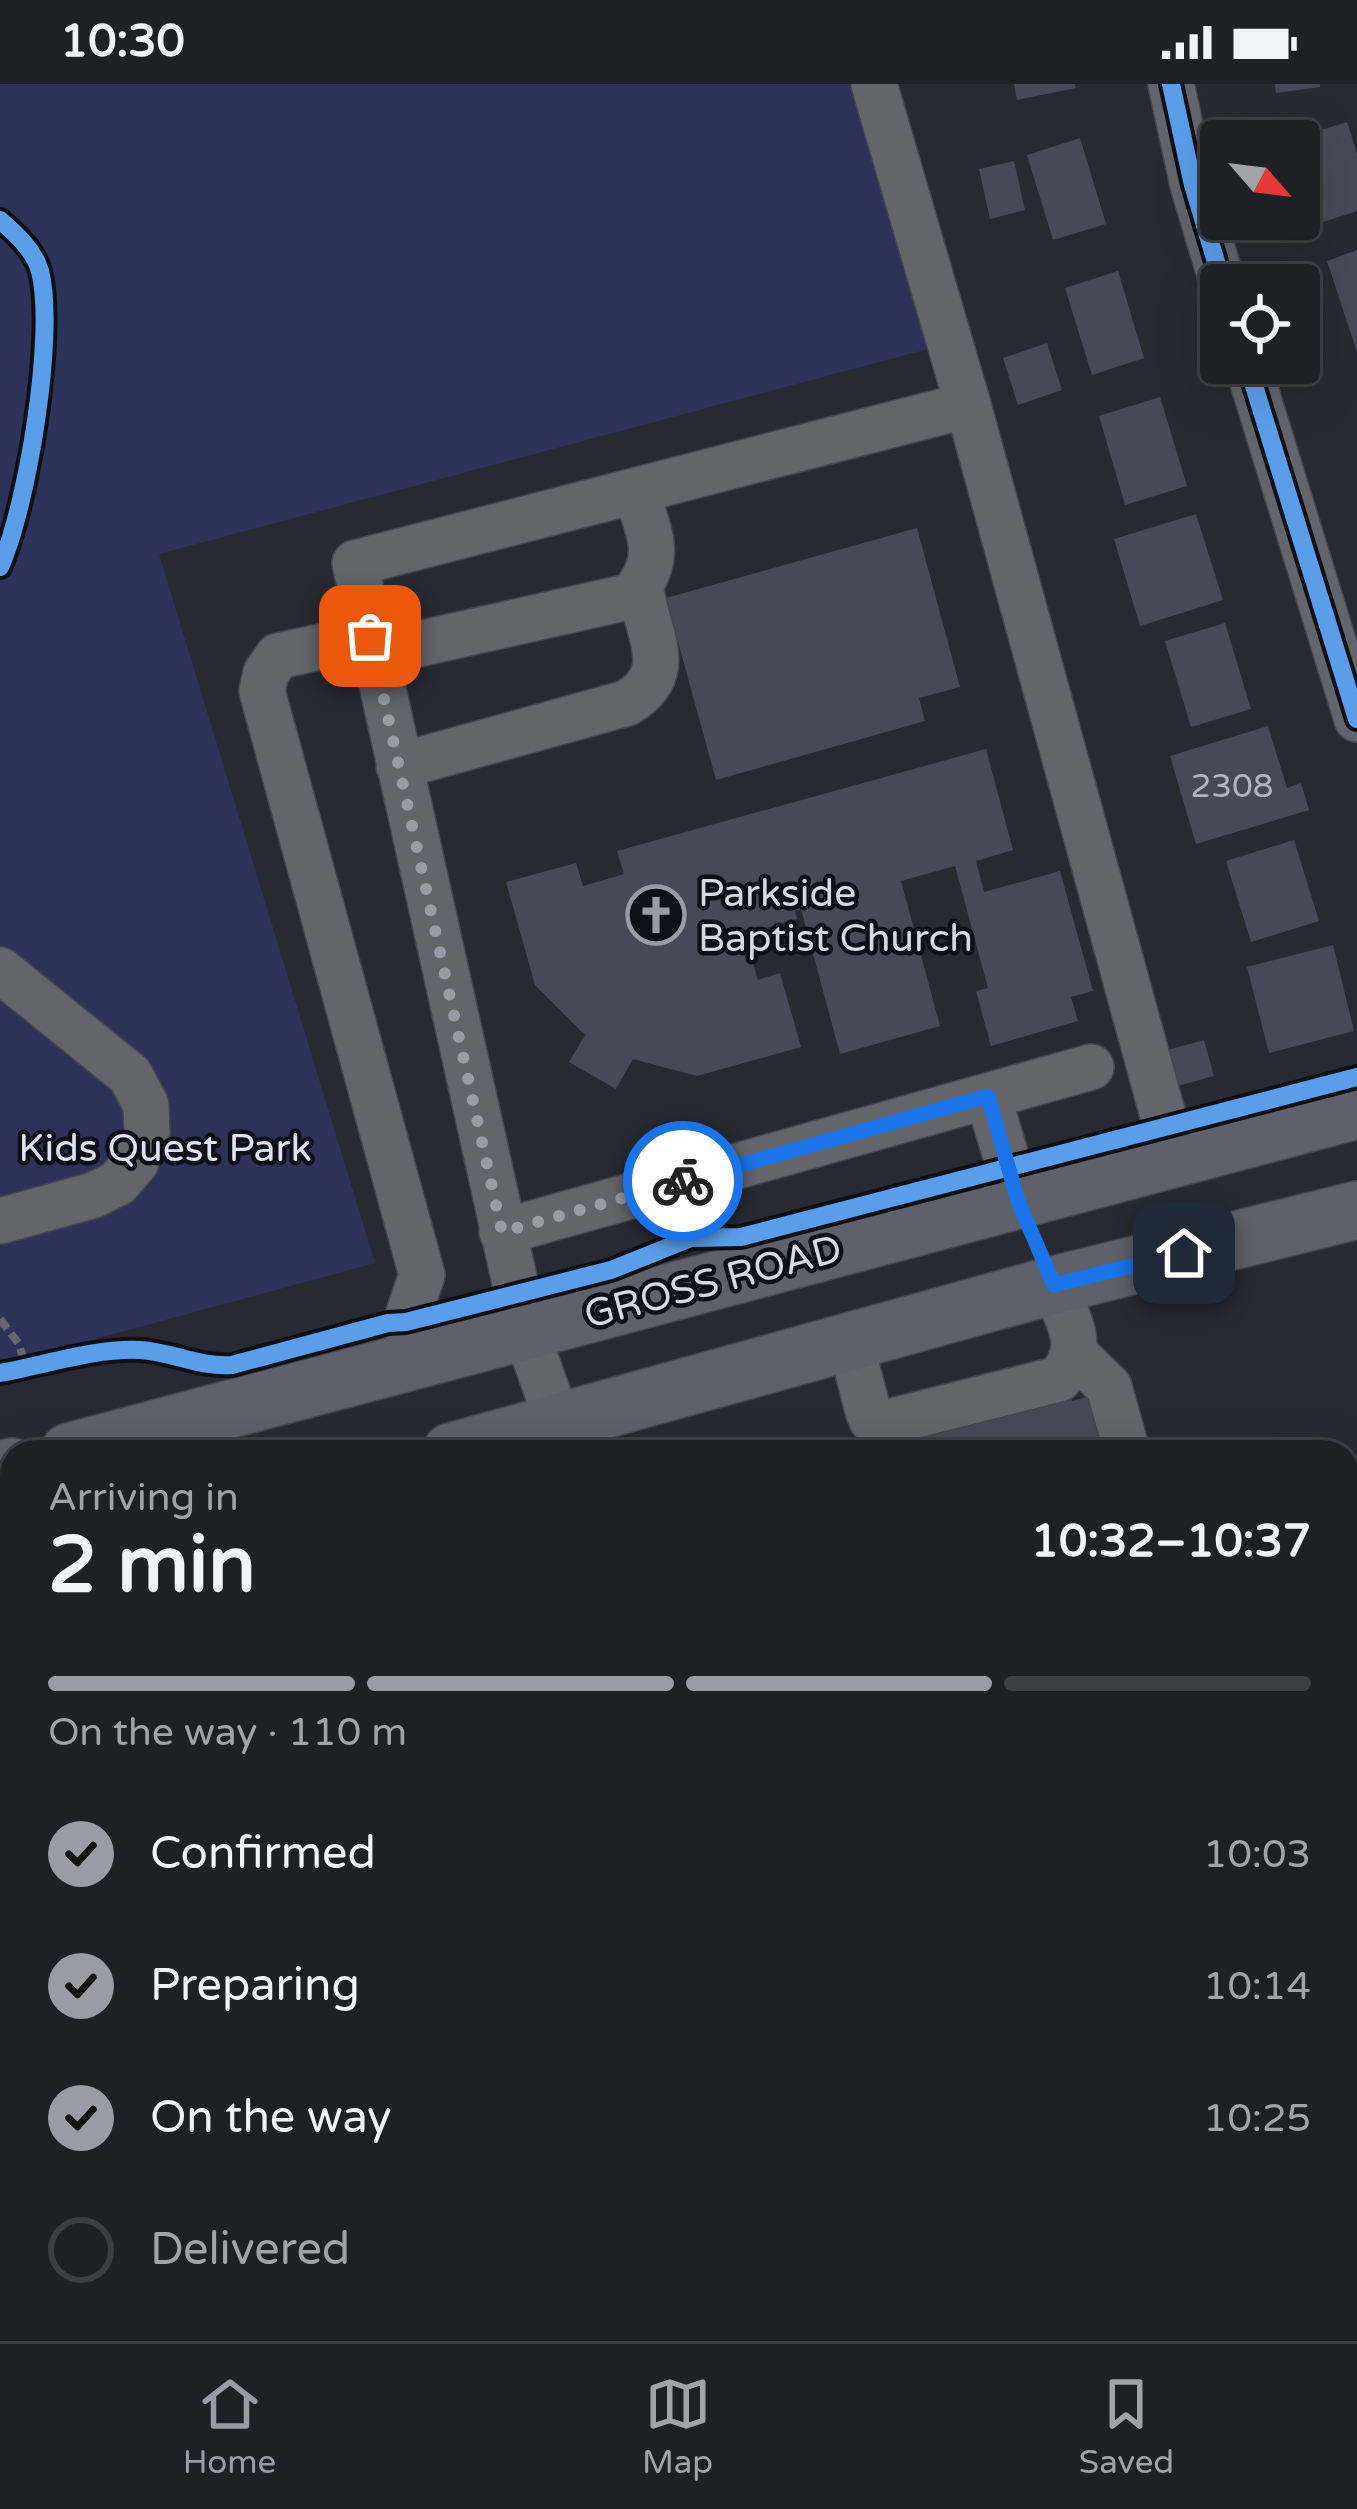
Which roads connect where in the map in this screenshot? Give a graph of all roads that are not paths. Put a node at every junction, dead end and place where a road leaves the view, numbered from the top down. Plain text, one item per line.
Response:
1 (874, 84) edge
2 (1171, 84) edge
3 (1216, 264) edge
4 (1253, 384) edge
5 (968, 405) junction
6 (635, 490) junction
7 (641, 594) junction
8 (372, 645) junction
9 (1357, 719) edge
10 (399, 766) junction
11 (0, 970) edge
12 (1091, 1067) dead end
13 (988, 1096) junction
14 (1357, 1110) edge
15 (1175, 1159) junction
16 (1018, 1201) junction
17 (1357, 1210) edge
18 (0, 1221) edge
19 (502, 1232) junction
20 (1054, 1285) junction
21 (526, 1332) junction
22 (850, 1341) junction
23 (1075, 1354) junction
24 (415, 1361) junction
25 (578, 1438) edge
26 (115, 1440) edge
27 (1123, 1440) edge

1 - 5 street
2 - 3 street
4 - 9 street
5 - 6 street
5 - 15 street
6 - 7 street
6 - 8 street
7 - 8 street
7 - 10 street
8 - 10 street
8 - 24 street
10 - 19 street
11 - 18 street
12 - 13 street
13 - 16 street
13 - 19 street
14 - 15 main road, GROSS ROAD
15 - 16 main road, GROSS ROAD
16 - 20 main road
16 - 21 main road, GROSS ROAD
17 - 20 main road
19 - 21 street
20 - 22 main road
20 - 23 street
21 - 24 main road, GROSS ROAD
21 - 25 street
22 - 23 street
22 - 25 main road
23 - 27 street
24 - 26 main road, GROSS ROAD

